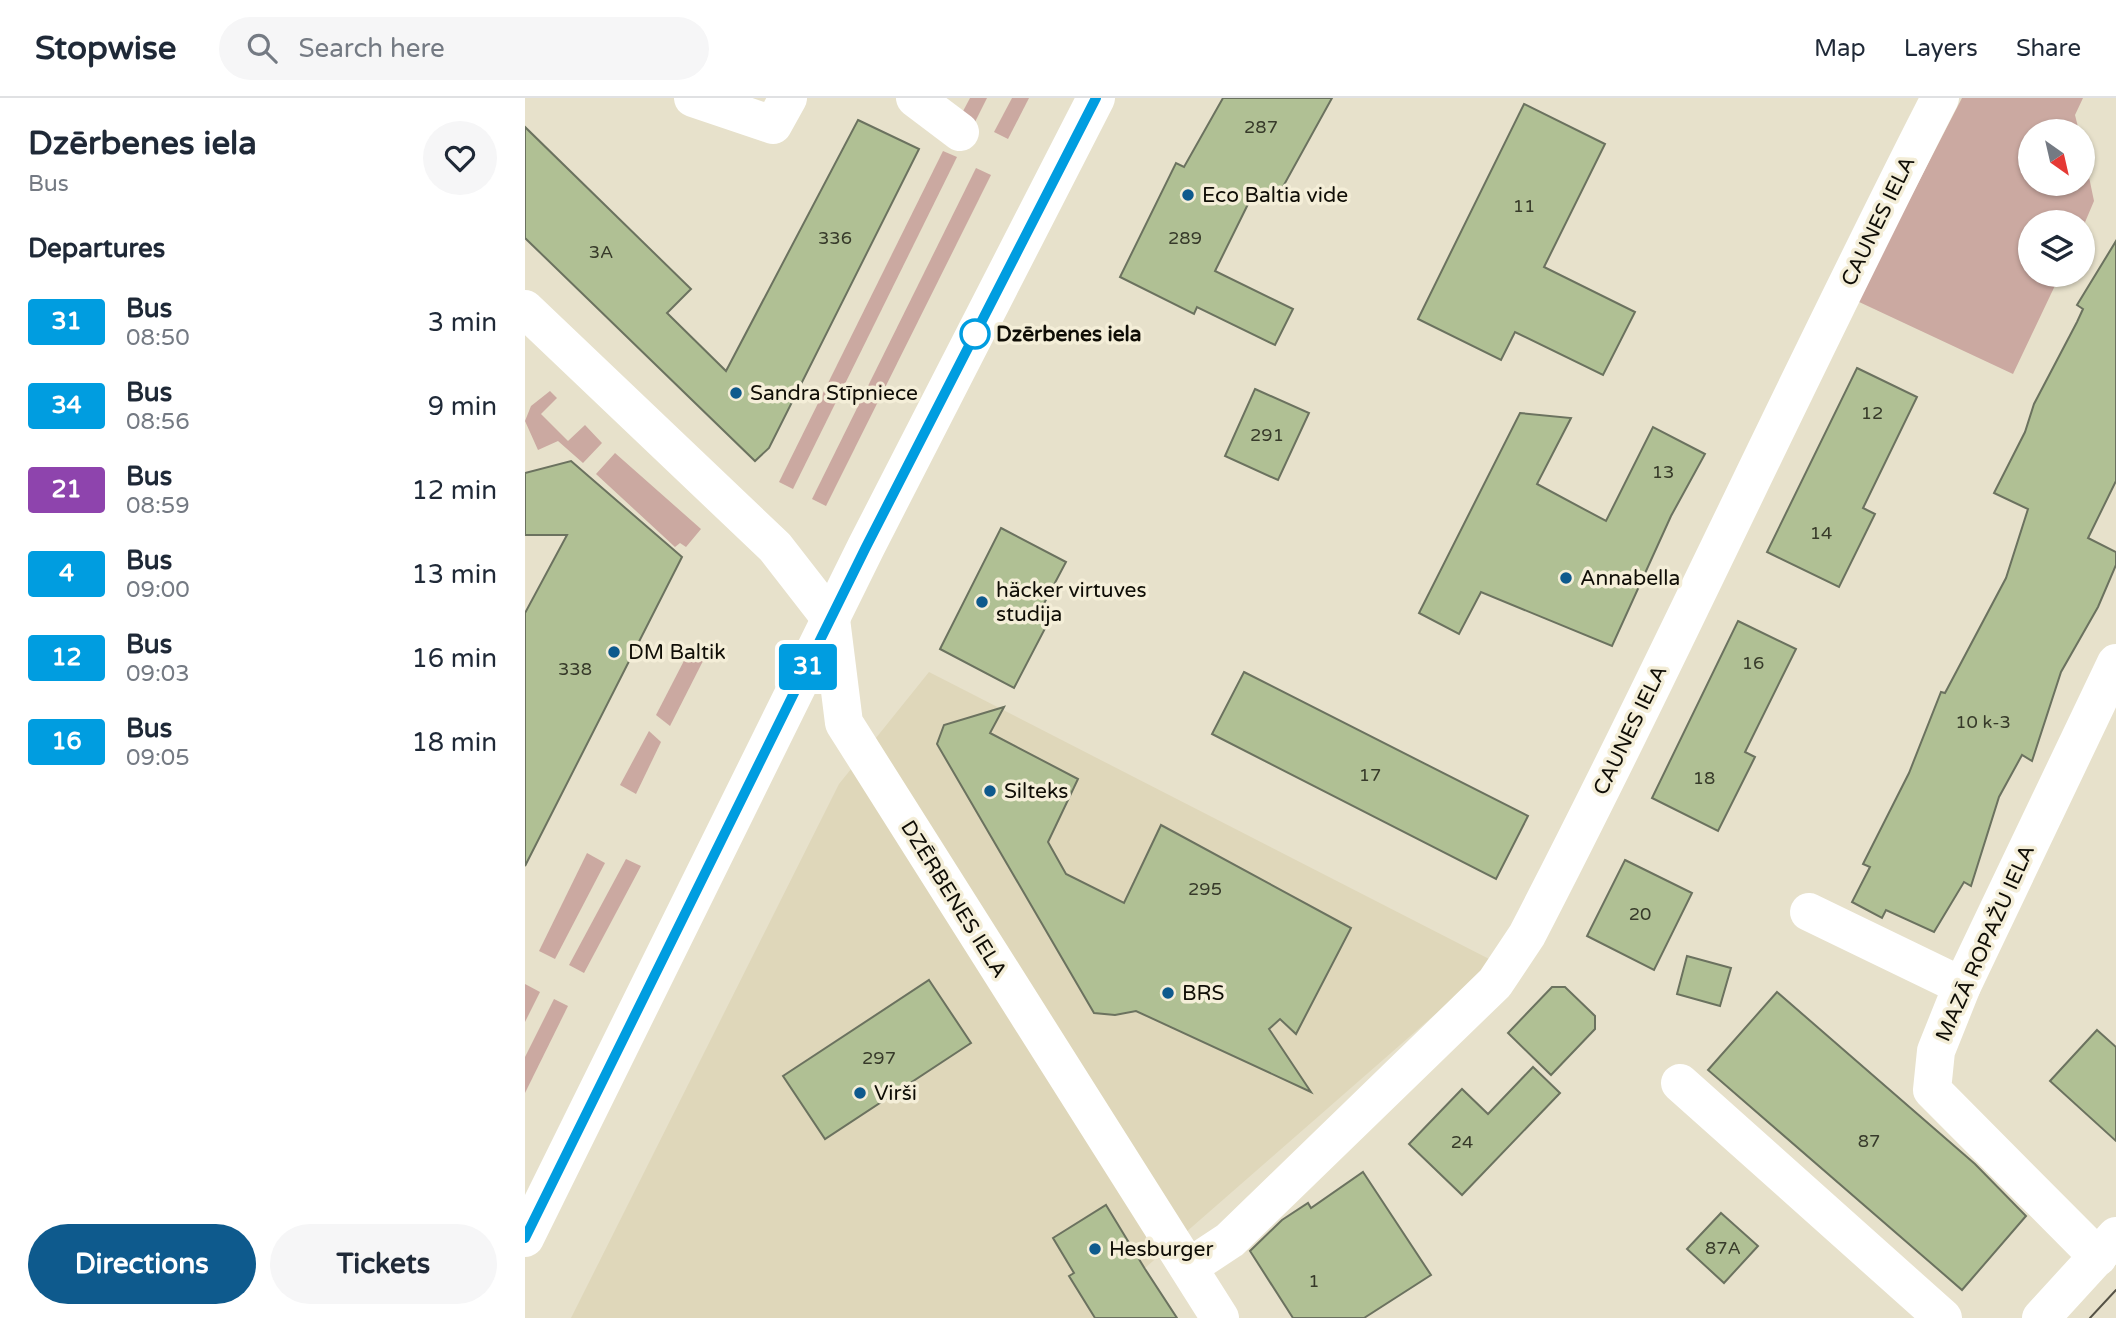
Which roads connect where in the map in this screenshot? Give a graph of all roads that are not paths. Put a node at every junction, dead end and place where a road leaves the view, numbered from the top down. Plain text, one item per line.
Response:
1 (693, 98) edge
2 (788, 98) edge
3 (915, 98) edge
4 (1096, 98) edge
5 (1940, 98) edge
6 (960, 132) dead end
7 (525, 310) edge
8 (831, 619) junction
9 (2116, 663) edge
10 (1809, 912) dead end
11 (1962, 986) junction
12 (1680, 1083) dead end
13 (525, 1238) edge
14 (2107, 1247) edge
15 (1189, 1267) junction
16 (1220, 1318) edge
17 (1943, 1318) edge
18 (2041, 1318) edge

1 - 2 main road
3 - 6 main road
4 - 8 main road
5 - 15 main road, CAUNES IELA
7 - 8 main road
8 - 13 main road
8 - 15 main road, DZĒRBENES IELA
9 - 11 main road, MAZĀ ROPAŽU IELA
10 - 11 main road
11 - 14 main road, MAZĀ ROPAŽU IELA
12 - 17 main road
14 - 18 main road
15 - 16 main road, DZĒRBENES IELA

